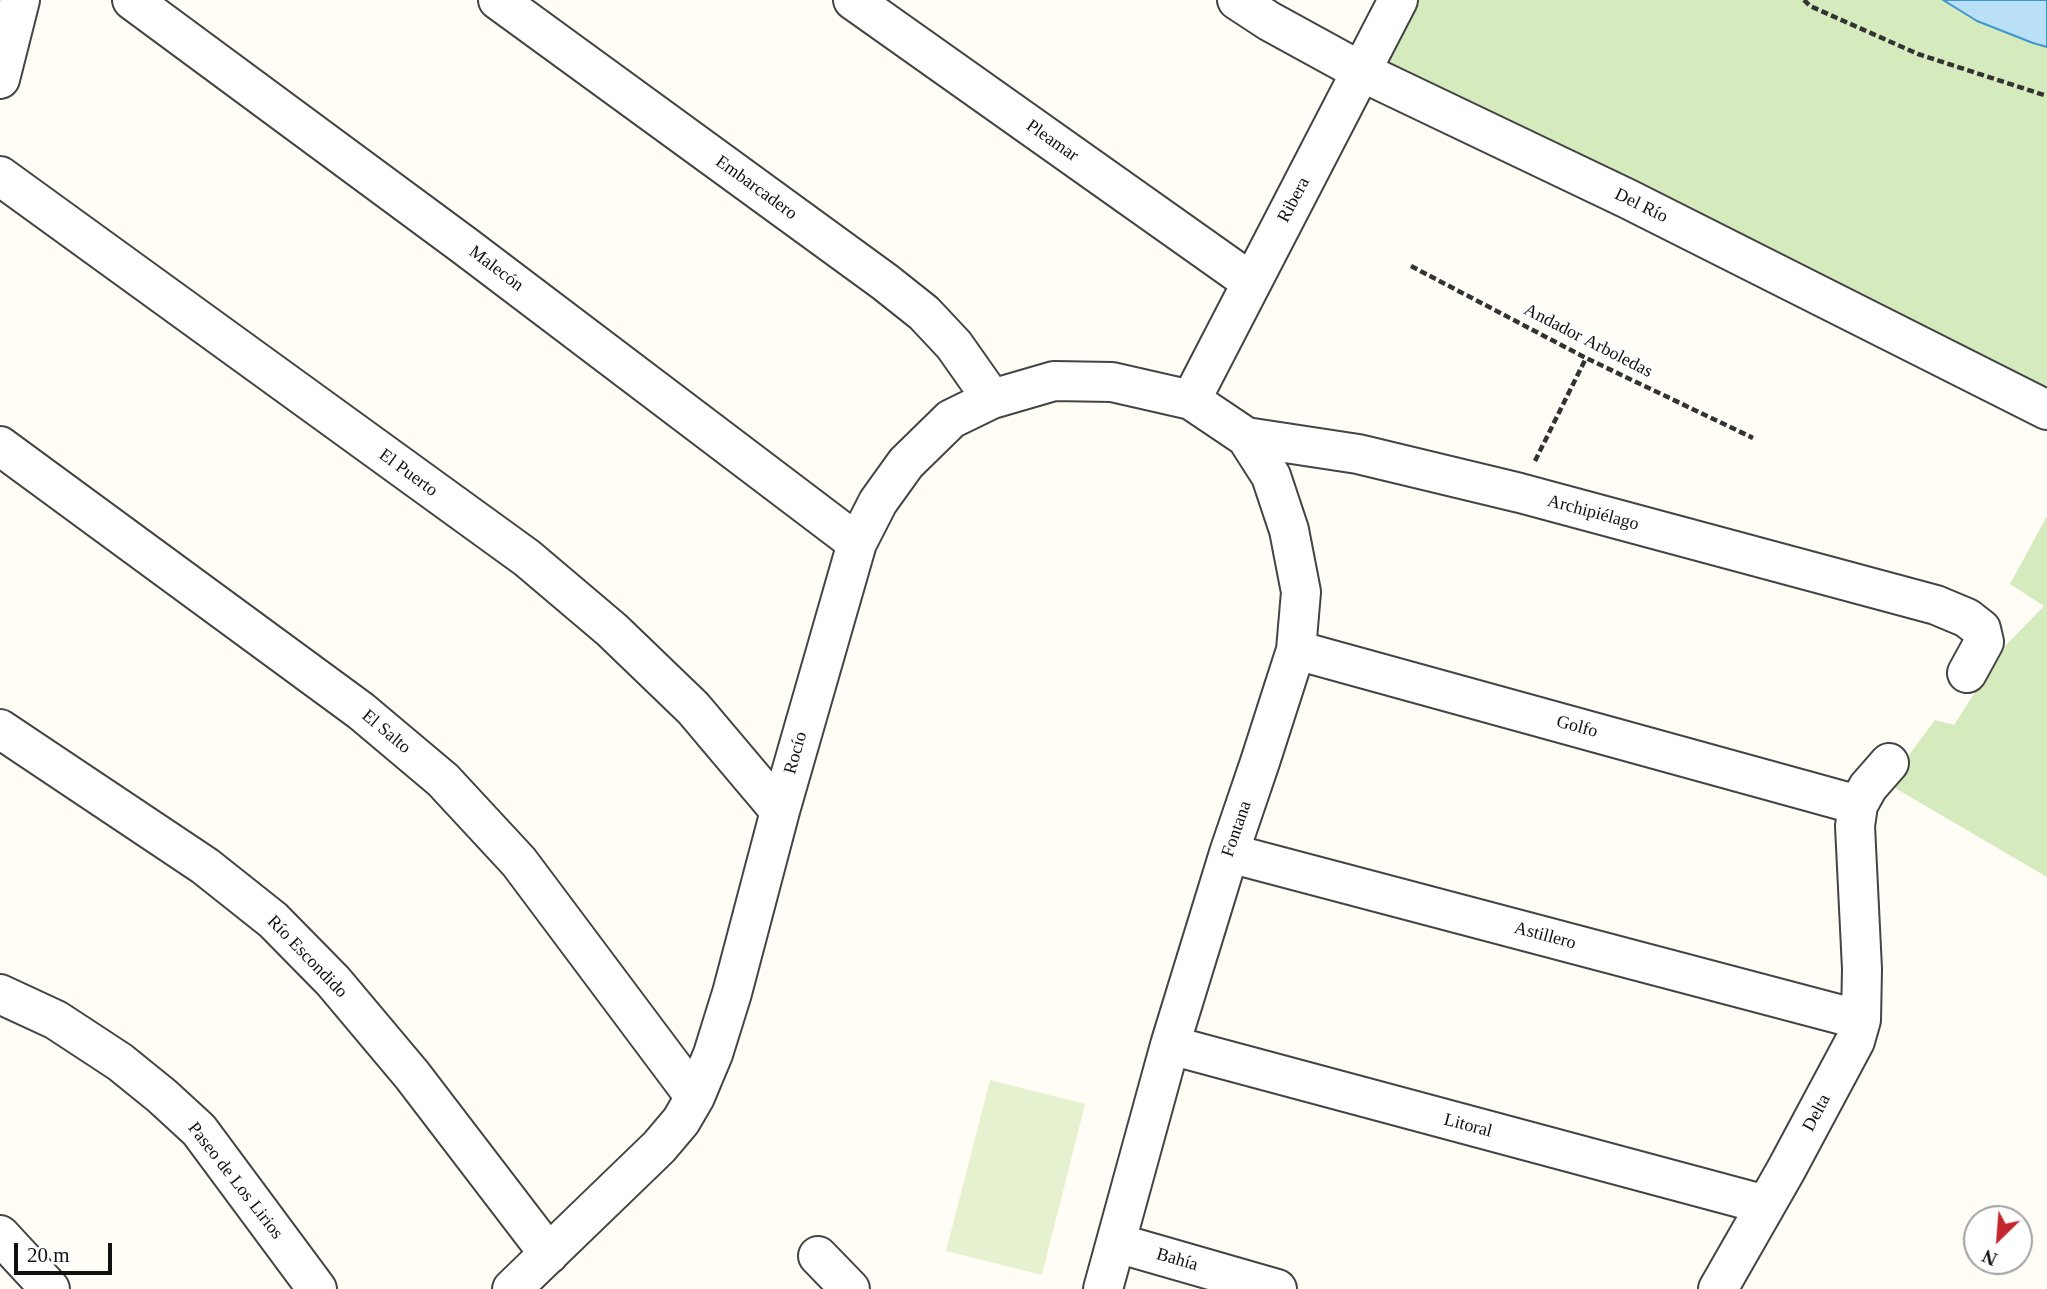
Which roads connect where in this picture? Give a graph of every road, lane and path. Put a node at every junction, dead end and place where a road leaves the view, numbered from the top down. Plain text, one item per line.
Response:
1 (20, 0) edge
2 (132, 0) edge
3 (498, 0) edge
4 (853, 0) edge
5 (1237, 0) edge
6 (1398, 0) edge
7 (1804, 0) edge
8 (1362, 72) junction
9 (0, 79) edge
10 (2047, 96) edge
11 (0, 176) edge
12 (1411, 266) dead end
13 (1251, 282) junction
14 (1587, 358) junction
15 (992, 399) junction
16 (1191, 400) junction
17 (2047, 410) edge
18 (1246, 437) junction
19 (1753, 438) dead end
20 (0, 446) edge
21 (1520, 493) junction
22 (856, 543) junction
23 (1296, 650) junction
24 (1968, 673) dead end
25 (0, 729) edge
26 (1889, 763) dead end
27 (1858, 805) junction
28 (780, 811) junction
29 (1229, 853) junction
30 (0, 993) edge
31 (1861, 1020) junction
32 (1170, 1045) junction
33 (695, 1097) junction
34 (1766, 1205) junction
35 (0, 1235) edge
36 (1117, 1243) junction
37 (549, 1254) junction
38 (818, 1255) dead end
39 (50, 1289) edge
40 (317, 1289) edge
41 (512, 1289) edge
42 (850, 1289) edge
43 (1103, 1289) edge
44 (1277, 1289) edge
45 (1718, 1289) edge

1 - 9 street
2 - 22 street, Malecón
3 - 15 street, Embarcadero
4 - 13 street, Pleamar
5 - 8 street, Del Río
6 - 8 street, Ribera
7 - 10 path
8 - 13 street, Ribera
8 - 17 street, Del Río
11 - 28 street, El Puerto
12 - 14 path, Andador Arboledas
13 - 16 street, Ribera
14 - 19 path, Andador Arboledas
14 - 21 path
15 - 16 street, Rocío
15 - 22 street, Rocío
16 - 18 street, Fontana
18 - 21 street, Archipiélago
18 - 23 street, Fontana
20 - 33 street, El Salto
21 - 24 street, Archipiélago
22 - 28 street, Rocío
23 - 27 street, Golfo
23 - 29 street, Fontana
25 - 37 street, Río Escondido
26 - 27 street
27 - 31 street, Delta
28 - 33 street, Rocío
29 - 31 street, Astillero
29 - 32 street, Fontana
30 - 40 street, Paseo de Los Lirios
31 - 34 street, Delta
32 - 34 street, Litoral
32 - 36 street, Fontana
33 - 37 street, Rocío
34 - 45 street, Delta
35 - 39 street
36 - 43 street, Fontana
36 - 44 street, Bahía
37 - 41 street, Rocío
38 - 42 street

